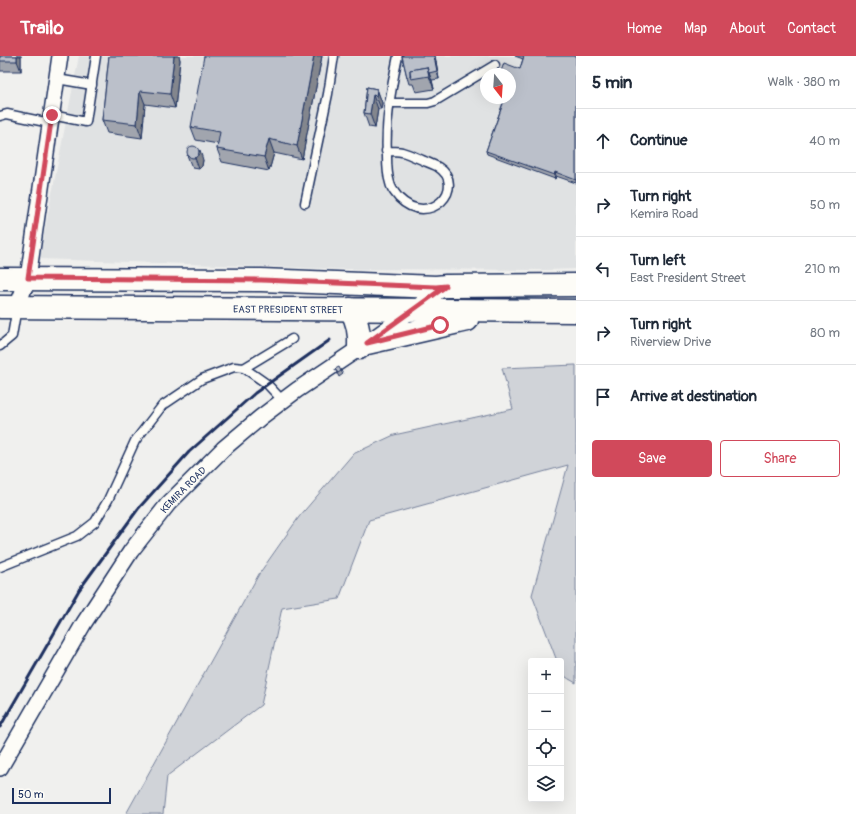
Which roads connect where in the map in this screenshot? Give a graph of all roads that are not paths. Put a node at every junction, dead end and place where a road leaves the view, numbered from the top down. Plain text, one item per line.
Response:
1 (60, 56) edge
2 (96, 56) edge
3 (334, 56) edge
4 (398, 56) edge
5 (495, 65) dead end
6 (57, 79) junction
7 (92, 85) junction
8 (389, 103) junction
9 (0, 116) edge
10 (51, 119) junction
11 (386, 151) junction
12 (305, 203) dead end
13 (0, 278) edge
14 (28, 278) junction
15 (576, 285) edge
16 (446, 286) junction
17 (9, 307) edge
18 (350, 309) junction
19 (412, 310) junction
20 (508, 311) junction
21 (576, 312) edge
22 (292, 339) dead end
23 (363, 345) junction
24 (0, 346) edge
25 (244, 368) junction
26 (283, 401) junction
27 (0, 567) edge
28 (0, 768) edge

1 - 6 street
2 - 7 lane
3 - 12 lane
4 - 8 lane
5 - 8 lane
6 - 7 lane
6 - 10 street
7 - 10 lane
8 - 11 lane
9 - 10 lane
10 - 14 street
11 - 11 lane
13 - 14 main road
14 - 16 main road
14 - 17 street
15 - 16 main road
16 - 19 street, KEMIRA ROAD
17 - 18 main road, EAST PRESIDENT STREET
17 - 24 lane
18 - 19 main road, EAST PRESIDENT STREET
18 - 23 main road
19 - 20 main road, EAST PRESIDENT STREET
19 - 23 street, KEMIRA ROAD
20 - 21 main road, EAST PRESIDENT STREET
20 - 23 main road
22 - 25 lane
23 - 26 street, KEMIRA ROAD
25 - 26 lane
25 - 27 lane
26 - 28 street, KEMIRA ROAD

